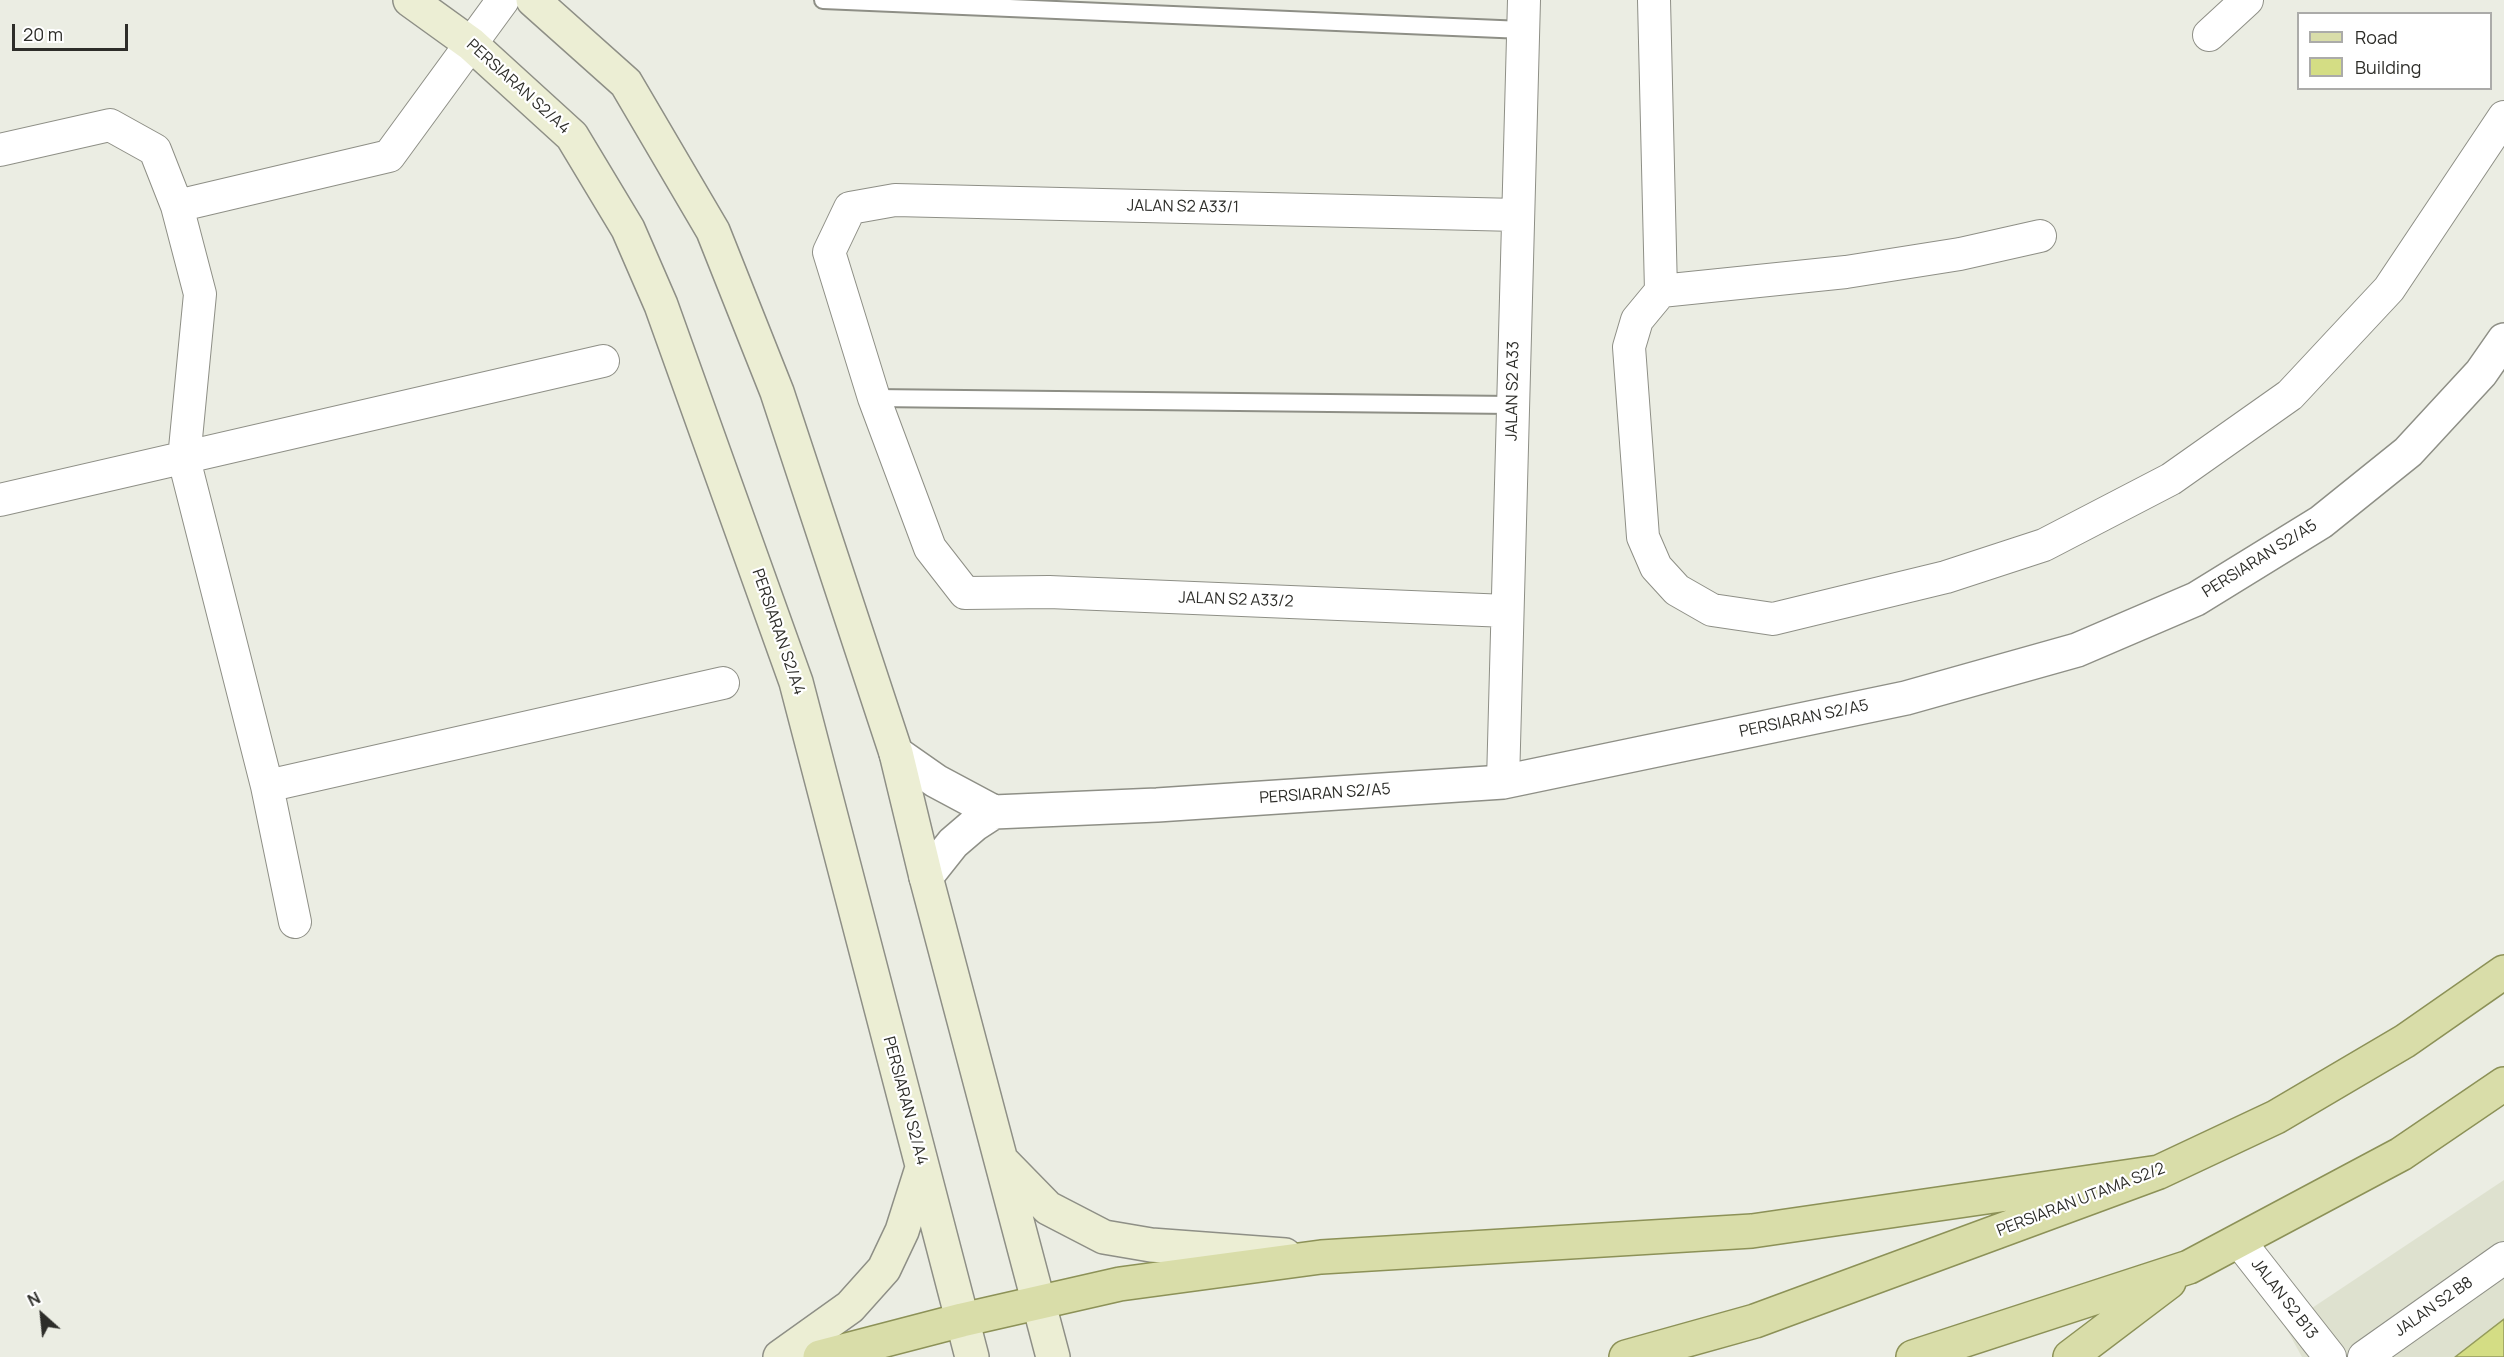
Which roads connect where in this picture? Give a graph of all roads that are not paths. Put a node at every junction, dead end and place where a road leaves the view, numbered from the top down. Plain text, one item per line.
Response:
1 (410, 0) edge
2 (503, 0) edge
3 (533, 0) edge
4 (823, 0) edge
5 (1654, 0) edge
6 (2247, 0) edge
7 (1523, 15) edge
8 (2209, 35) dead end
9 (471, 44) junction
10 (2504, 117) edge
11 (0, 150) edge
12 (177, 206) junction
13 (1518, 214) junction
14 (2040, 236) dead end
15 (1661, 291) junction
16 (2504, 340) edge
17 (603, 361) dead end
18 (874, 398) junction
19 (1512, 405) junction
20 (184, 459) junction
21 (0, 500) edge
22 (1507, 611) junction
23 (723, 683) dead end
24 (896, 753) junction
25 (1503, 782) junction
26 (267, 786) junction
27 (994, 812) junction
28 (926, 877) junction
29 (295, 922) dead end
30 (2504, 972) edge
31 (2504, 1084) edge
32 (1003, 1162) junction
33 (922, 1168) junction
34 (2159, 1172) junction
35 (2239, 1241) junction
36 (1321, 1257) junction
37 (2504, 1258) edge
38 (2189, 1267) junction
39 (1039, 1304) junction
40 (962, 1320) junction
41 (780, 1357) edge
42 (820, 1357) edge
43 (972, 1357) edge
44 (1053, 1357) edge
45 (1626, 1357) edge
46 (1912, 1357) edge
47 (2070, 1357) edge
48 (2330, 1357) edge
49 (2364, 1357) edge

1 - 9 main road, PERSIARAN S2/A4
2 - 9 street
3 - 24 main road
4 - 7 lane
5 - 15 street
6 - 8 street
7 - 13 street, JALAN S2 A33
9 - 12 street
9 - 33 main road, PERSIARAN S2/A4
10 - 15 street
11 - 12 street
12 - 20 street
13 - 18 street, JALAN S2 A33/1
13 - 19 street, JALAN S2 A33
14 - 15 street
16 - 25 street, PERSIARAN S2/A5
17 - 20 street
18 - 19 lane
18 - 22 street, JALAN S2 A33/2
19 - 22 street, JALAN S2 A33
20 - 21 street
20 - 26 street
22 - 25 street, JALAN S2 A33
23 - 26 street
24 - 27 street
24 - 28 main road
25 - 27 street, PERSIARAN S2/A5
26 - 29 street
27 - 28 street
28 - 32 main road
30 - 34 main road, PERSIARAN UTAMA S2/2
31 - 35 main road
32 - 36 main road
32 - 39 main road
33 - 40 main road, PERSIARAN S2/A4
33 - 41 main road
34 - 36 main road
34 - 45 main road, PERSIARAN UTAMA S2/2
35 - 38 main road
35 - 48 street, JALAN S2 B13
36 - 39 main road
37 - 49 street, JALAN S2 B8
38 - 46 main road
38 - 47 main road
39 - 40 main road
39 - 44 main road
40 - 42 main road
40 - 43 main road, PERSIARAN S2/A4

